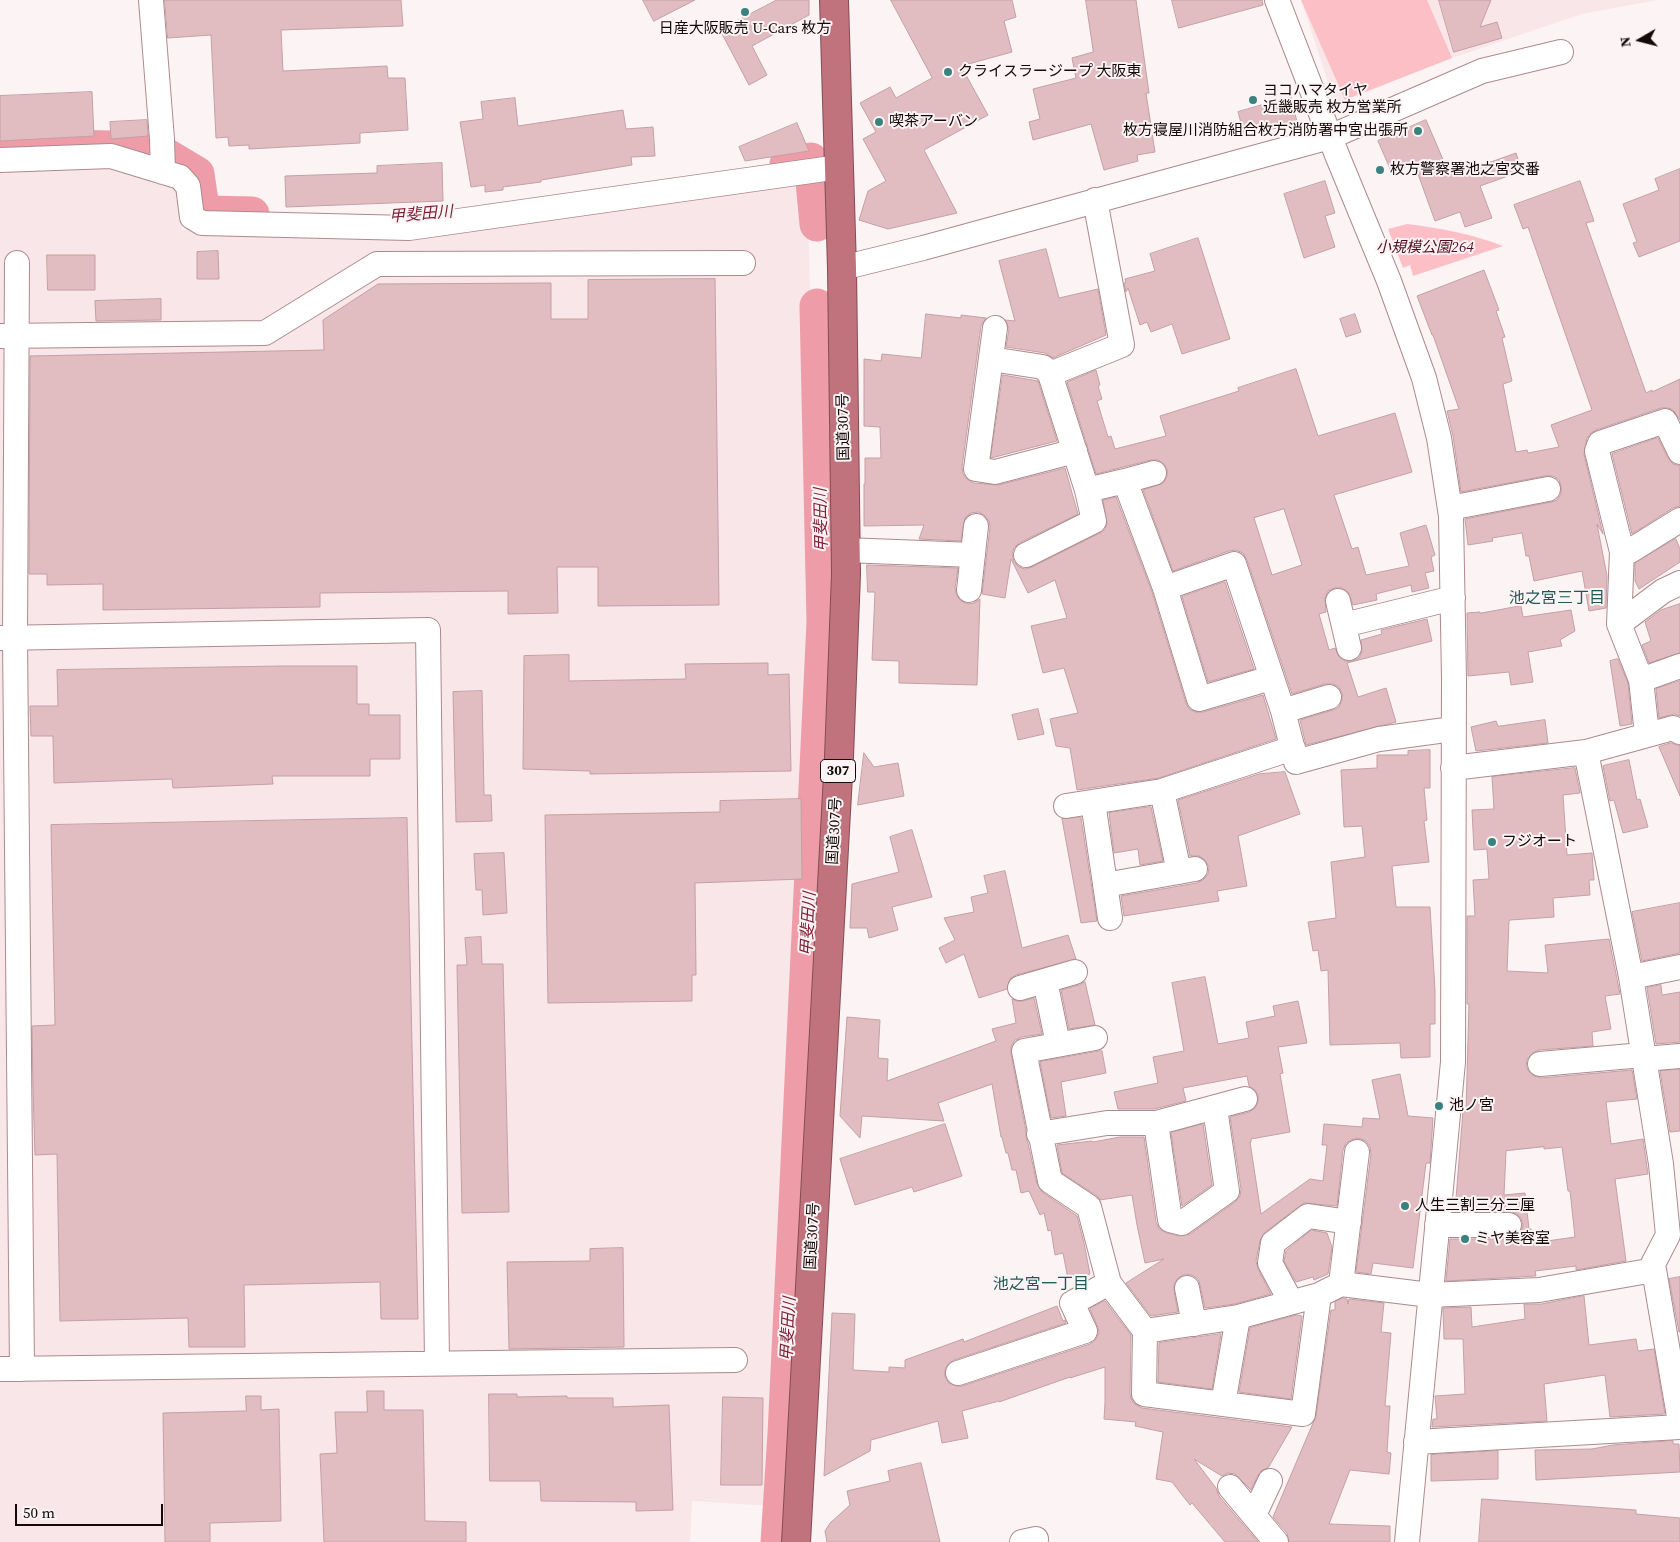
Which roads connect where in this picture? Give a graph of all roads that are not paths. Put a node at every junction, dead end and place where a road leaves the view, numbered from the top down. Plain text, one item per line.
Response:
1 (151, 0) edge
2 (834, 0) edge
3 (1277, 0) edge
4 (1561, 52) dead end
5 (1330, 137) junction
6 (163, 158) junction
7 (0, 160) edge
8 (822, 170) junction
9 (1095, 200) junction
10 (17, 263) dead end
11 (744, 263) dead end
12 (842, 268) junction
13 (995, 328) dead end
14 (8, 336) edge
15 (991, 359) junction
16 (1050, 374) junction
17 (1075, 451) junction
18 (1680, 452) edge
19 (1154, 473) dead end
20 (1125, 481) junction
21 (1548, 489) dead end
22 (1087, 490) junction
23 (1450, 508) junction
24 (1680, 520) edge
25 (976, 526) dead end
26 (846, 550) junction
27 (1622, 552) junction
28 (973, 555) junction
29 (1026, 555) dead end
30 (1680, 583) edge
31 (1165, 588) junction
32 (969, 590) dead end
33 (1453, 598) junction
34 (1338, 601) dead end
35 (1619, 624) junction
36 (1344, 625) junction
37 (8, 638) edge
38 (1349, 648) dead end
39 (1680, 666) edge
40 (1271, 678) junction
41 (1641, 680) junction
42 (1330, 697) dead end
43 (1283, 711) junction
44 (1454, 728) junction
45 (1680, 732) edge
46 (1647, 734) junction
47 (1293, 748) junction
48 (1586, 752) junction
49 (1453, 768) junction
50 (1162, 790) junction
51 (1093, 802) junction
52 (1066, 806) dead end
53 (1105, 885) junction
54 (1110, 918) dead end
55 (1680, 967) edge
56 (1075, 972) dead end
57 (1632, 977) junction
58 (1045, 981) junction
59 (1020, 988) dead end
60 (1095, 1038) dead end
61 (1058, 1044) junction
62 (1680, 1056) edge
63 (1644, 1057) junction
64 (1540, 1064) dead end
65 (1245, 1099) dead end
66 (1215, 1108) junction
67 (1156, 1123) junction
68 (1039, 1134) junction
69 (1357, 1152) dead end
70 (1670, 1162) edge
71 (1349, 1222) junction
72 (1437, 1225) junction
73 (1509, 1226) dead end
74 (1674, 1234) edge
75 (1654, 1270) junction
76 (1109, 1283) junction
77 (1341, 1284) junction
78 (1187, 1288) dead end
79 (1319, 1294) junction
80 (1430, 1295) junction
81 (1291, 1302) junction
82 (1238, 1317) junction
83 (1194, 1324) junction
84 (1145, 1331) junction
85 (735, 1360) dead end
86 (437, 1363) junction
87 (11, 1369) edge
88 (958, 1374) dead end
89 (1223, 1404) junction
90 (1680, 1422) edge
91 (1680, 1427) edge
92 (1416, 1442) junction
93 (1270, 1481) dead end
94 (1230, 1487) dead end
95 (1254, 1516) junction
96 (796, 1542) edge
97 (1276, 1542) edge
98 (1407, 1542) edge

1 - 6 street
2 - 8 highway, 国道307号 / 307
3 - 5 street
4 - 5 street
5 - 9 street
5 - 23 street
6 - 7 street
6 - 8 street
8 - 12 highway, 国道307号 / 307
9 - 12 street
9 - 16 street
10 - 14 street
11 - 14 street
12 - 26 highway, 国道307号 / 307
13 - 15 street
14 - 37 street
15 - 16 street
15 - 17 street
16 - 17 street
17 - 22 street
18 - 27 street
19 - 20 street
20 - 22 street
20 - 31 street
21 - 23 street
22 - 29 street
23 - 33 street
24 - 27 street
25 - 28 street
26 - 28 street
26 - 96 highway, 国道307号 / 307
27 - 35 street
28 - 32 street
30 - 35 street
31 - 40 street
31 - 40 street
33 - 36 street
33 - 44 street
34 - 36 street
35 - 41 street
36 - 38 street
37 - 86 street
37 - 87 street
39 - 41 street
40 - 43 street
41 - 46 street
42 - 43 street
43 - 47 street
44 - 47 street
44 - 49 street
45 - 46 street
46 - 48 street
47 - 50 street
48 - 49 street
48 - 57 street
49 - 72 street
50 - 51 street
50 - 53 street
51 - 52 street
51 - 53 street
53 - 54 street
55 - 57 street
56 - 58 street
57 - 63 street
58 - 59 street
58 - 61 street
60 - 61 street
61 - 68 street
62 - 63 street
63 - 64 street
63 - 70 street
65 - 66 street
66 - 67 street
66 - 67 street
67 - 68 street
68 - 76 street
69 - 71 street
70 - 74 street
71 - 77 street
71 - 81 street
72 - 73 street
72 - 80 street
74 - 75 street
75 - 80 street
75 - 90 street
76 - 84 street
76 - 88 street
77 - 79 street
77 - 80 street
78 - 83 street
79 - 81 street
79 - 89 street
80 - 92 street
81 - 82 street
82 - 83 street
82 - 89 street
83 - 84 street
84 - 89 street
85 - 86 street
86 - 87 street
91 - 92 street
92 - 98 street
93 - 95 street
94 - 95 street
95 - 97 street

